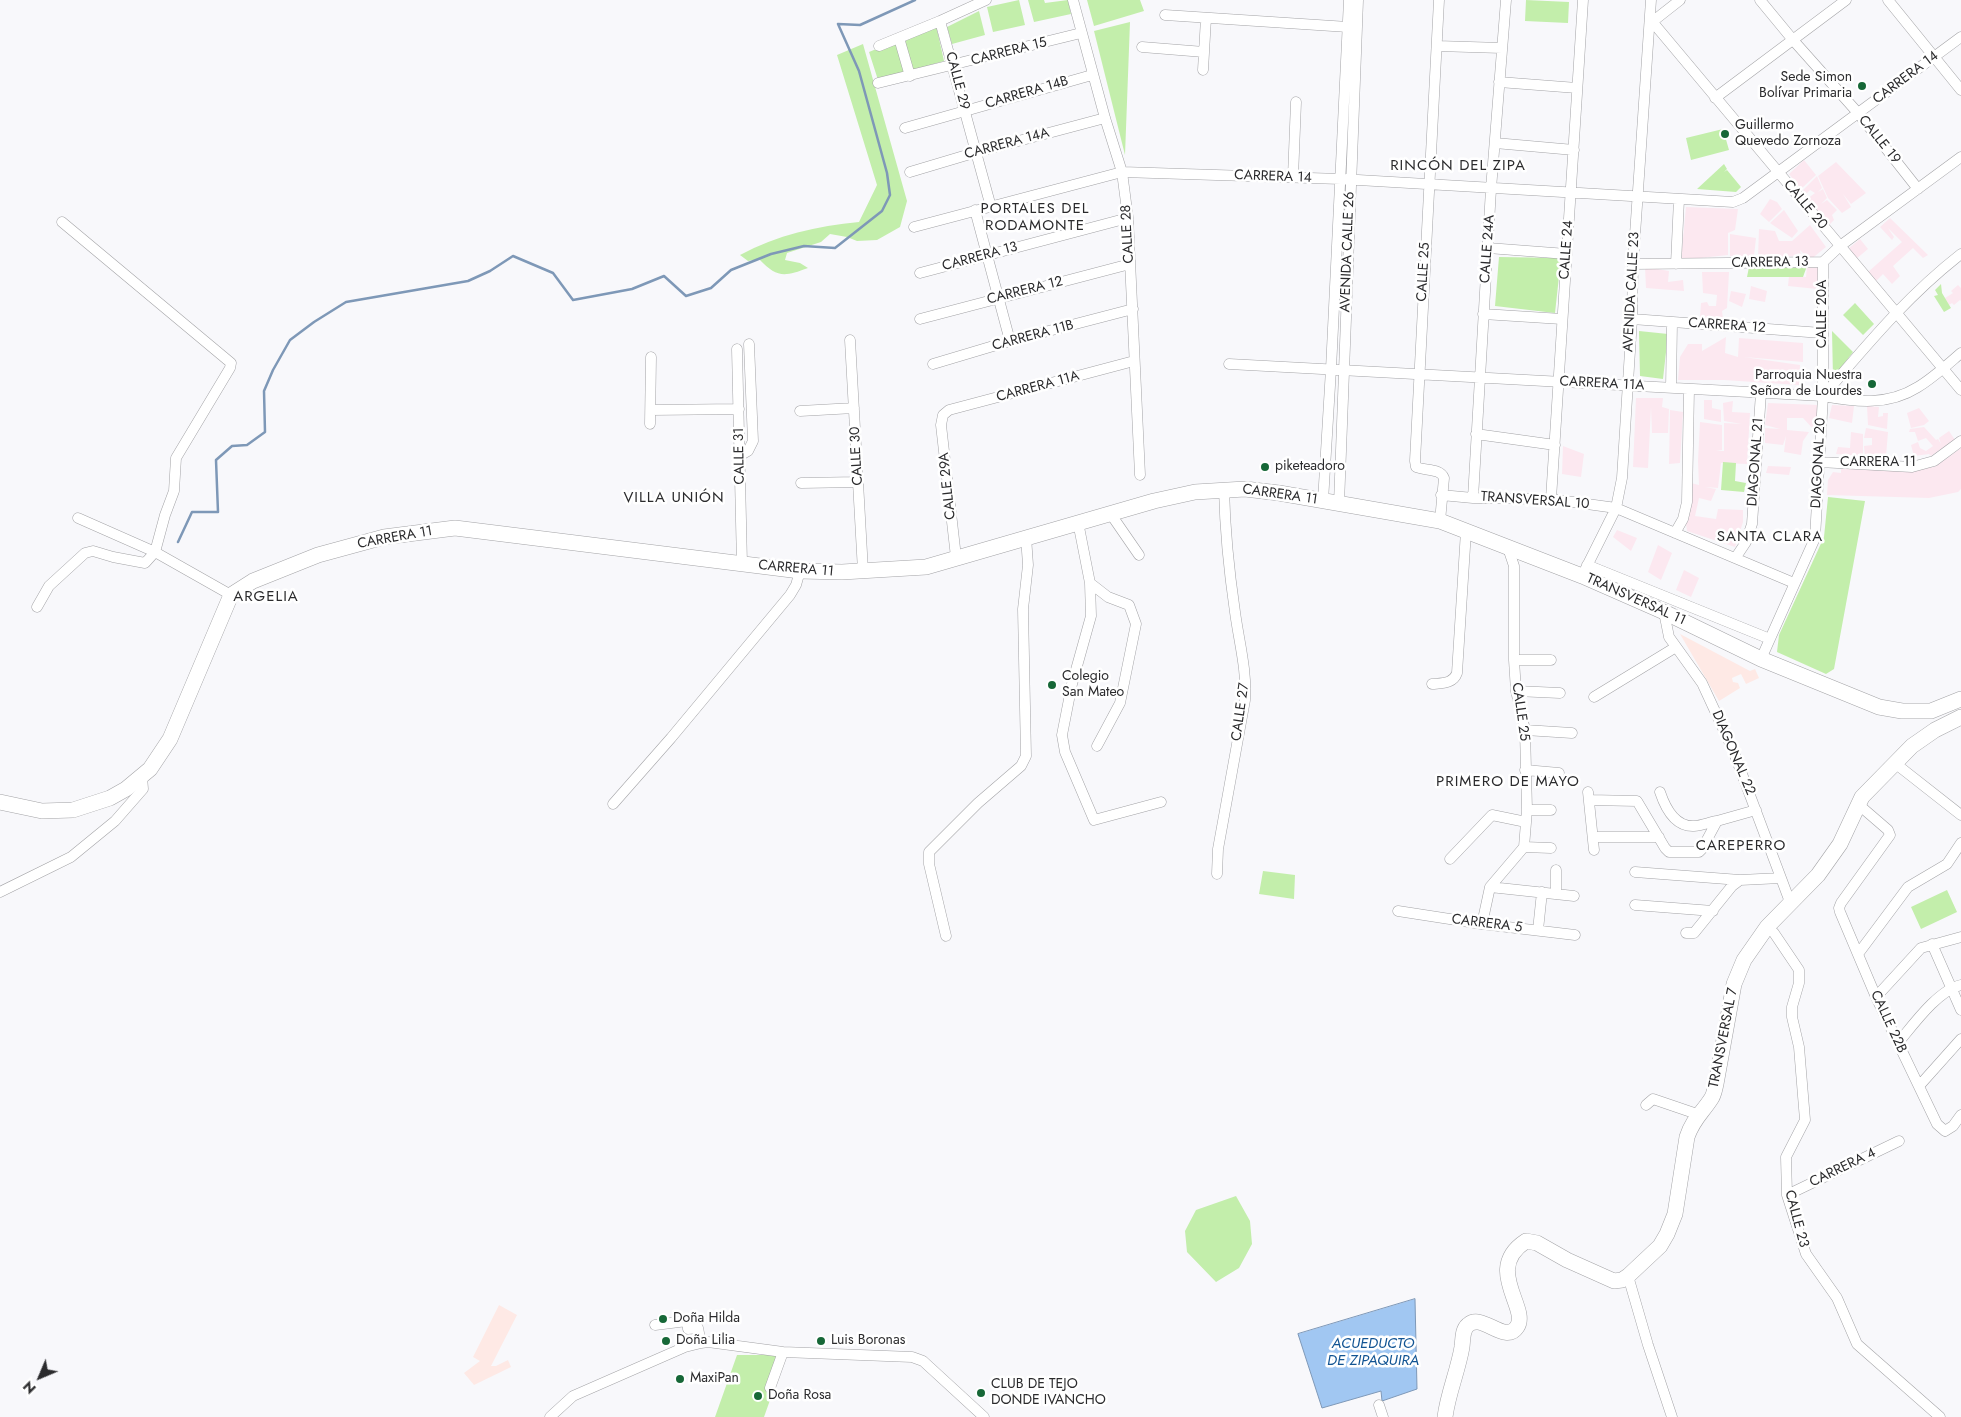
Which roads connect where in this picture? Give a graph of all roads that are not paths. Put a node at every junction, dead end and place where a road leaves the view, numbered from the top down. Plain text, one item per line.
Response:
1 (986, 0) edge
2 (1073, 0) edge
3 (1349, 0) edge
4 (1358, 0) edge
5 (1439, 0) edge
6 (1506, 0) edge
7 (1583, 0) edge
8 (1651, 0) edge
9 (1680, 0) edge
10 (1760, 0) edge
11 (1846, 0) edge
12 (1888, 0) edge
13 (1165, 16) dead end
14 (1206, 18) junction
15 (940, 20) junction
16 (1651, 21) junction
17 (1348, 27) junction
18 (1081, 33) junction
19 (1961, 37) edge
20 (899, 38) junction
21 (1793, 40) junction
22 (879, 46) dead end
23 (1437, 46) junction
24 (1142, 47) dead end
25 (1502, 48) junction
26 (1204, 52) junction
27 (1934, 56) junction
28 (953, 66) junction
29 (1203, 70) dead end
30 (1092, 75) junction
31 (910, 76) junction
32 (1500, 82) junction
33 (878, 83) dead end
34 (1577, 88) junction
35 (1961, 90) edge
36 (1715, 98) junction
37 (1296, 102) dead end
38 (965, 111) junction
39 (1858, 113) junction
40 (1105, 118) junction
41 (905, 128) dead end
42 (1495, 143) junction
43 (1574, 150) junction
44 (977, 152) junction
45 (1961, 157) edge
46 (1777, 171) junction
47 (910, 172) dead end
48 (1122, 172) junction
49 (1293, 177) junction
50 (1346, 179) junction
51 (1428, 185) junction
52 (1491, 189) junction
53 (1918, 189) junction
54 (1571, 193) junction
55 (1638, 197) junction
56 (1679, 199) junction
57 (991, 207) junction
58 (975, 210) junction
59 (1128, 218) junction
60 (62, 222) dead end
61 (914, 227) dead end
62 (1840, 246) junction
63 (1488, 248) junction
64 (1567, 254) junction
65 (1961, 254) edge
66 (986, 256) junction
67 (1823, 262) junction
68 (1130, 264) junction
69 (1633, 264) junction
70 (1676, 264) junction
71 (920, 273) dead end
72 (998, 298) junction
73 (1133, 309) junction
74 (1895, 312) junction
75 (1483, 314) junction
76 (1632, 318) junction
77 (920, 319) dead end
78 (1562, 320) junction
79 (1672, 322) junction
80 (1822, 333) junction
81 (850, 340) dead end
82 (1010, 341) junction
83 (749, 344) dead end
84 (737, 349) dead end
85 (1961, 353) edge
86 (651, 357) dead end
87 (1134, 361) junction
88 (933, 364) dead end
89 (1229, 364) dead end
90 (1942, 368) junction
91 (1331, 369) junction
92 (1343, 370) junction
93 (1420, 374) junction
94 (1479, 378) junction
95 (1559, 382) junction
96 (1627, 386) junction
97 (1671, 388) junction
98 (1689, 389) junction
99 (1961, 390) edge
100 (1761, 393) junction
101 (1823, 396) junction
102 (854, 408) junction
103 (651, 410) junction
104 (739, 410) junction
105 (800, 411) dead end
106 (943, 415) joint
107 (650, 424) dead end
108 (1476, 434) junction
109 (1961, 442) edge
110 (1555, 445) junction
111 (741, 455) junction
112 (1819, 462) junction
113 (1140, 475) dead end
114 (858, 482) junction
115 (801, 483) dead end
116 (1224, 489) junction
117 (1441, 495) junction
118 (1473, 498) junction
119 (1551, 500) junction
120 (1322, 501) junction
121 (1339, 504) junction
122 (1616, 508) junction
123 (1364, 509) joint
124 (1110, 513) junction
125 (78, 518) dead end
126 (1078, 522) junction
127 (1440, 522) junction
128 (1466, 531) junction
129 (1675, 533) junction
130 (1026, 537) junction
131 (1508, 548) junction
132 (155, 552) junction
133 (1140, 555) dead end
134 (956, 557) junction
135 (1736, 557) junction
136 (742, 564) junction
137 (800, 571) junction
138 (863, 571) junction
139 (1585, 571) junction
140 (1090, 582) junction
141 (1794, 583) junction
142 (231, 595) junction
143 (37, 606) dead end
144 (1664, 612) junction
145 (1770, 639) junction
146 (1676, 647) junction
147 (1762, 659) junction
148 (1514, 660) junction
149 (1551, 660) dead end
150 (1432, 684) dead end
151 (1516, 691) junction
152 (1560, 693) dead end
153 (1594, 697) dead end
154 (1961, 699) edge
155 (1961, 717) edge
156 (1525, 730) junction
157 (1572, 733) dead end
158 (1097, 746) dead end
159 (1896, 764) junction
160 (1525, 770) junction
161 (1559, 773) dead end
162 (142, 776) junction
163 (1660, 792) dead end
164 (0, 802) edge
165 (1161, 802) dead end
166 (613, 804) dead end
167 (1859, 805) junction
168 (1527, 810) junction
169 (1551, 810) dead end
170 (1756, 810) junction
171 (1961, 815) edge
172 (1717, 820) junction
173 (1526, 822) junction
174 (1659, 837) junction
175 (1593, 838) junction
176 (1961, 843) edge
177 (1524, 847) junction
178 (1551, 848) dead end
179 (1594, 850) dead end
180 (1450, 859) dead end
181 (1556, 870) dead end
182 (1635, 872) dead end
183 (1217, 874) dead end
184 (1781, 878) junction
185 (1740, 880) junction
186 (1490, 887) junction
187 (0, 892) edge
188 (1542, 892) junction
189 (1556, 893) junction
190 (1574, 896) dead end
191 (1790, 902) junction
192 (1635, 905) dead end
193 (1398, 911) dead end
194 (1713, 911) junction
195 (1482, 924) junction
196 (1766, 927) junction
197 (1538, 930) junction
198 (1686, 933) dead end
199 (1575, 935) dead end
200 (946, 936) dead end
201 (1961, 937) edge
202 (1932, 944) junction
203 (1858, 954) junction
204 (1956, 986) edge
205 (1876, 996) junction
206 (1961, 1010) edge
207 (1961, 1039) edge
208 (1898, 1043) junction
209 (1918, 1086) junction
210 (1646, 1105) dead end
211 (1698, 1114) junction
212 (1961, 1115) edge
213 (1899, 1141) dead end
214 (1787, 1195) junction
215 (1628, 1276) junction
216 (655, 1326) dead end
217 (701, 1343) junction
218 (783, 1352) junction
219 (770, 1388) dead end
220 (1379, 1405) dead end
221 (550, 1417) edge
222 (984, 1417) edge
223 (1383, 1417) edge
224 (1445, 1417) edge
225 (1672, 1417) edge
226 (1940, 1417) edge

1 - 15 street
2 - 18 street, CALLE 28
3 - 17 street, AVENIDA CALLE 26
4 - 50 street, AVENIDA CALLE 26
5 - 23 street, CALLE 25
6 - 25 street, CALLE 24A
7 - 34 street, CALLE 24
8 - 16 street, AVENIDA CALLE 23
9 - 16 street
10 - 21 street, CALLE 19
11 - 21 street
12 - 27 street
13 - 14 street
14 - 17 street
14 - 26 street
15 - 20 street
15 - 28 street, CALLE 29
16 - 36 street, CALLE 20
16 - 55 street, AVENIDA CALLE 23
17 - 50 street, AVENIDA CALLE 26
18 - 28 street, CARRERA 15
18 - 30 street, CALLE 28
19 - 27 street, CARRERA 14
20 - 22 street
20 - 31 street
21 - 36 street
21 - 39 street, CALLE 19
23 - 25 street
23 - 51 street, CALLE 25
24 - 26 street
25 - 32 street, CALLE 24A
26 - 29 street
27 - 35 street
27 - 39 street, CARRERA 14
28 - 31 street, CARRERA 15
28 - 38 street, CALLE 29
30 - 38 street, CARRERA 14B
30 - 40 street, CALLE 28
31 - 33 street, CARRERA 15
32 - 34 street
32 - 42 street, CALLE 24A
34 - 43 street, CALLE 24
36 - 46 street, CALLE 20
37 - 49 street
38 - 41 street, CARRERA 14B
38 - 44 street, CALLE 29
39 - 46 street, CARRERA 14
39 - 53 street, CALLE 19
40 - 44 street, CARRERA 14A
40 - 48 street, CALLE 28
42 - 43 street
42 - 52 street, CALLE 24A
43 - 54 street, CALLE 24
44 - 47 street, CARRERA 14A
44 - 57 street, CALLE 29
45 - 53 street, CARRERA 13
46 - 56 street, CARRERA 14
46 - 62 street, CALLE 20
48 - 49 street, CARRERA 14
48 - 57 street, CARRERA 14
48 - 59 street, CALLE 28
49 - 50 street, CARRERA 14
50 - 51 street, CARRERA 14
50 - 91 street, AVENIDA CALLE 26
50 - 92 street, AVENIDA CALLE 26
51 - 52 street, CARRERA 14
51 - 93 street, CALLE 25
52 - 54 street, CARRERA 14
52 - 63 street, CALLE 24A
53 - 62 street, CARRERA 13
54 - 55 street, CARRERA 14
54 - 64 street, CALLE 24
55 - 56 street, CARRERA 14
55 - 69 street, AVENIDA CALLE 23
56 - 70 street
57 - 58 street, CARRERA 14
58 - 61 street, CARRERA 14
58 - 66 street
59 - 66 street, CARRERA 13
59 - 68 street, CALLE 28
60 - 132 street
62 - 67 street, CARRERA 13
62 - 74 street, CALLE 20
63 - 64 street
63 - 75 street, CALLE 24A
64 - 78 street, CALLE 24
65 - 74 street
66 - 71 street, CARRERA 13
66 - 72 street
67 - 70 street, CARRERA 13
67 - 80 street, CALLE 20A
68 - 72 street, CARRERA 12
68 - 73 street, CALLE 28
69 - 70 street, CARRERA 13
69 - 76 street, AVENIDA CALLE 23
72 - 77 street, CARRERA 12
72 - 82 street
73 - 82 street, CARRERA 11B
73 - 87 street, CALLE 28
74 - 90 street, CALLE 20
74 - 101 street
75 - 78 street
75 - 94 street, CALLE 24A
76 - 79 street, CARRERA 12
76 - 96 street, AVENIDA CALLE 23
78 - 95 street, CALLE 24
79 - 80 street, CARRERA 12
79 - 97 street
80 - 101 street, CALLE 20A
81 - 102 street, CALLE 30
82 - 88 street, CARRERA 11B
83 - 111 street
84 - 104 street, CALLE 31
85 - 90 street, CARRERA 11A
86 - 103 street
87 - 106 street, CARRERA 11A
87 - 113 street, CALLE 28
89 - 91 street, CARRERA 11A
90 - 99 street, CALLE 20
90 - 101 street, CARRERA 11A
91 - 92 street, CARRERA 11A
91 - 120 street, AVENIDA CALLE 26
92 - 93 street, CARRERA 11A
92 - 121 street, AVENIDA CALLE 26
93 - 94 street, CARRERA 11A
93 - 117 street, CALLE 25
94 - 95 street, CARRERA 11A
94 - 108 street, CALLE 24A
95 - 96 street, CARRERA 11A
95 - 110 street, CALLE 24
96 - 97 street, CARRERA 11A
96 - 122 street, AVENIDA CALLE 23
97 - 98 street, CARRERA 11A
98 - 100 street, CARRERA 11A
98 - 129 street
100 - 101 street, CARRERA 11A
100 - 135 street, DIAGONAL 21
101 - 112 street, DIAGONAL 20
102 - 105 street
102 - 114 street, CALLE 30
103 - 104 street
103 - 107 street
104 - 111 street, CALLE 31
106 - 134 street, CALLE 29A
108 - 110 street
108 - 118 street, CALLE 24A
109 - 112 street, CARRERA 11
110 - 119 street, CALLE 24
111 - 136 street, CALLE 31
112 - 141 street, DIAGONAL 20
114 - 115 street
114 - 138 street, CALLE 30
116 - 120 street, CARRERA 11
116 - 124 street, CARRERA 11
116 - 183 street, CALLE 27
117 - 118 street, TRANSVERSAL 10
117 - 127 street, CALLE 25
118 - 119 street, TRANSVERSAL 10
119 - 122 street, TRANSVERSAL 10
120 - 121 street, CARRERA 11
121 - 123 street, CARRERA 11
122 - 129 street, TRANSVERSAL 10
122 - 139 street, AVENIDA CALLE 23
123 - 127 street, TRANSVERSAL 11
124 - 126 street, CARRERA 11
124 - 133 street
125 - 132 street
126 - 130 street, CARRERA 11
126 - 140 street
127 - 128 street, TRANSVERSAL 11
128 - 131 street, TRANSVERSAL 11
128 - 150 street
129 - 135 street, TRANSVERSAL 10
130 - 134 street, CARRERA 11
130 - 200 street
131 - 139 street, TRANSVERSAL 11
131 - 148 street, CALLE 25
132 - 142 street
132 - 143 street
134 - 138 street, CARRERA 11
135 - 141 street, TRANSVERSAL 10
136 - 137 street, CARRERA 11
136 - 142 street, CARRERA 11
137 - 138 street, CARRERA 11
137 - 166 street
139 - 144 street, TRANSVERSAL 11
139 - 145 street
140 - 158 street
140 - 165 street
141 - 145 street, DIAGONAL 20
142 - 162 street
144 - 146 street, DIAGONAL 22
144 - 147 street, TRANSVERSAL 11
145 - 147 street, DIAGONAL 20
146 - 153 street
146 - 170 street, DIAGONAL 22
147 - 154 street, TRANSVERSAL 11
148 - 149 street
148 - 151 street, CALLE 25
151 - 152 street
151 - 156 street, CALLE 25
155 - 159 street, TRANSVERSAL 7
156 - 157 street
156 - 160 street, CALLE 25
159 - 167 street, TRANSVERSAL 7
159 - 171 street
160 - 161 street
160 - 168 street, CALLE 25
162 - 164 street
162 - 187 street
163 - 172 street
167 - 191 street, TRANSVERSAL 7
167 - 203 street, CALLE 22B
168 - 169 street
168 - 173 street, CALLE 25
170 - 172 street
170 - 184 street, DIAGONAL 22
172 - 174 street
173 - 177 street, CALLE 25
173 - 180 street
174 - 175 street
174 - 175 street
175 - 179 street
176 - 203 street
177 - 178 street
177 - 186 street
181 - 189 street
182 - 185 street
184 - 185 street
184 - 191 street, DIAGONAL 22
185 - 194 street
186 - 188 street
186 - 195 street
188 - 189 street
188 - 197 street
189 - 190 street
191 - 196 street, TRANSVERSAL 7
192 - 194 street
193 - 195 street, CARRERA 5
194 - 198 street
195 - 197 street, CARRERA 5
196 - 211 street, TRANSVERSAL 7
196 - 214 street, CALLE 23
197 - 199 street, CARRERA 5
201 - 202 street
202 - 204 street
202 - 205 street
203 - 205 street, CALLE 22B
204 - 206 street
204 - 208 street
205 - 208 street, CALLE 22B
207 - 209 street
208 - 209 street, CALLE 22B
209 - 212 street, CALLE 22B
210 - 211 street
211 - 215 street, TRANSVERSAL 7
213 - 214 street, CARRERA 4
214 - 226 street, CALLE 23
215 - 224 street
215 - 225 street
216 - 217 street
217 - 218 street
217 - 221 street
218 - 219 street
218 - 222 street
220 - 223 street

